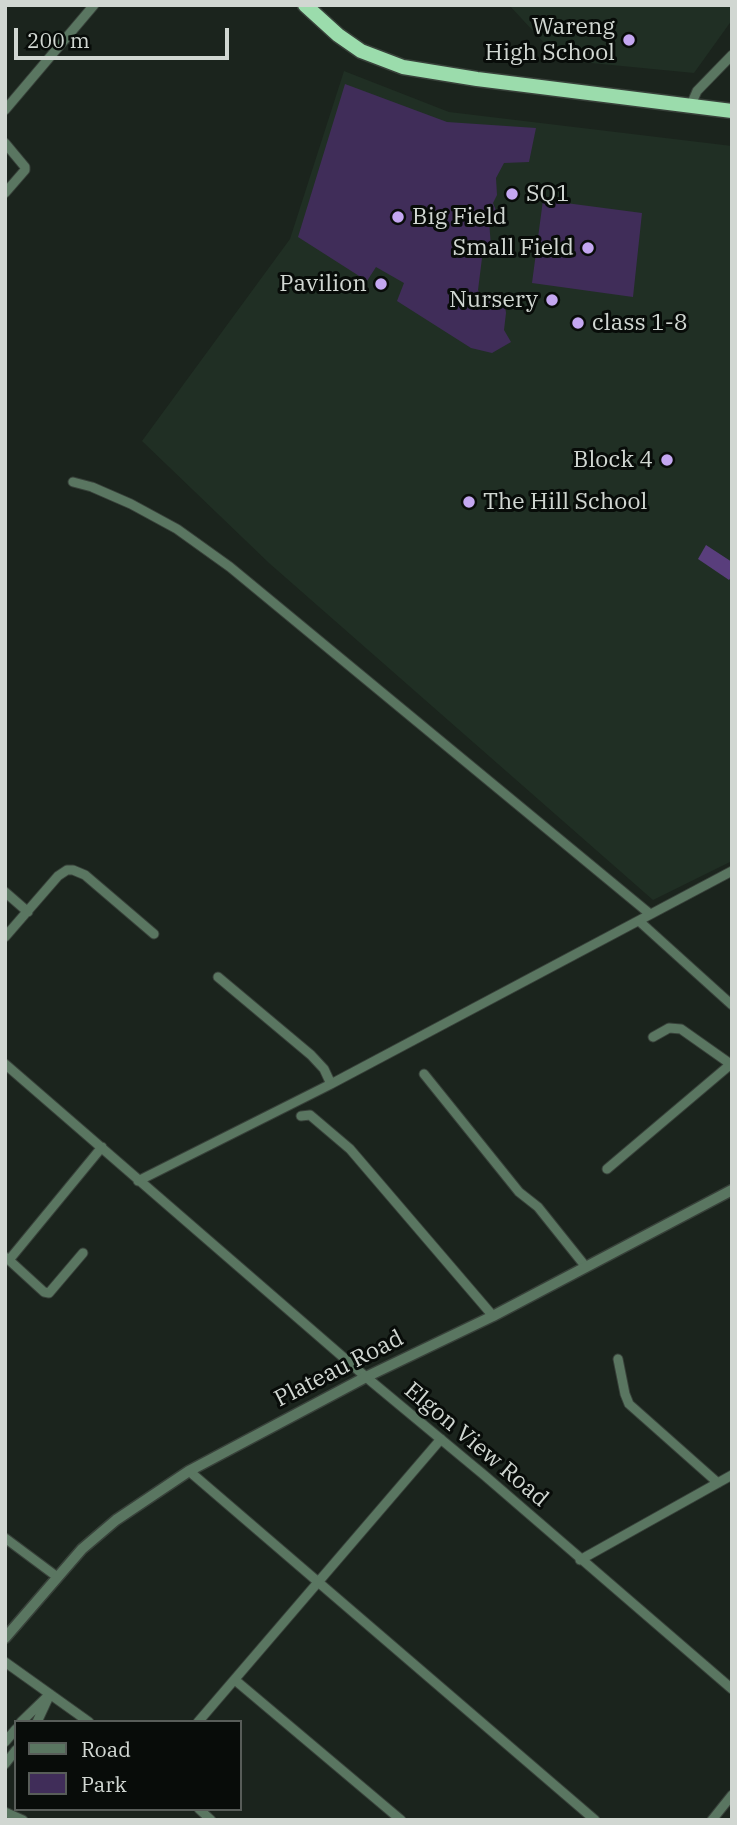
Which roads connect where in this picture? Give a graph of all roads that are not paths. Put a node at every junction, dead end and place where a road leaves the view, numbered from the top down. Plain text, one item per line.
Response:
1 (305, 5) edge
2 (90, 7) edge
3 (732, 55) edge
4 (690, 107) junction
5 (5, 110) edge
6 (732, 111) edge
7 (5, 144) edge
8 (5, 193) edge
9 (72, 482) dead end
10 (732, 871) edge
11 (5, 892) edge
12 (28, 912) junction
13 (650, 914) junction
14 (639, 921) junction
15 (154, 934) dead end
16 (5, 937) edge
17 (218, 977) dead end
18 (732, 1005) edge
19 (653, 1037) dead end
20 (5, 1064) edge
21 (731, 1065) edge
22 (424, 1074) dead end
23 (331, 1084) junction
24 (300, 1116) dead end
25 (102, 1147) junction
26 (607, 1169) dead end
27 (138, 1181) junction
28 (732, 1191) edge
29 (83, 1253) dead end
30 (7, 1258) edge
31 (586, 1267) junction
32 (493, 1316) junction
33 (618, 1359) dead end
34 (366, 1377) junction
35 (441, 1440) junction
36 (189, 1471) junction
37 (732, 1475) edge
38 (718, 1483) junction
39 (5, 1538) edge
40 (580, 1560) junction
41 (56, 1576) junction
42 (318, 1583) junction
43 (5, 1638) edge
44 (5, 1661) edge
45 (235, 1680) junction
46 (732, 1689) edge
47 (50, 1694) junction
48 (23, 1720) edge
49 (38, 1720) edge
50 (86, 1720) edge
51 (200, 1720) edge
52 (732, 1796) edge
53 (5, 1812) edge
54 (23, 1820) edge
55 (401, 1820) edge
56 (594, 1820) edge
57 (712, 1820) edge

1 - 4 highway
2 - 5 street
3 - 4 street
4 - 6 highway
7 - 8 street
9 - 13 street
10 - 13 street
11 - 12 street
12 - 15 street
12 - 16 street
13 - 14 street
14 - 18 street
14 - 23 street
17 - 23 street
19 - 21 street
20 - 25 street, Elgon View Road
21 - 26 street
22 - 31 street
23 - 27 street
24 - 32 street
25 - 27 street, Elgon View Road
25 - 30 street
27 - 34 street, Elgon View Road
28 - 31 street, Plateau Road
29 - 30 street
31 - 32 street, Plateau Road
32 - 34 street, Plateau Road
33 - 38 street
34 - 35 street, Elgon View Road
34 - 36 street, Plateau Road
35 - 40 street, Elgon View Road
35 - 42 street
36 - 41 street, Plateau Road
36 - 42 street
37 - 38 street
38 - 40 street
39 - 41 street
40 - 46 street, Elgon View Road
41 - 43 street, Plateau Road
42 - 45 street
42 - 56 street
44 - 47 street
45 - 51 street
45 - 55 street
47 - 48 street
47 - 49 street
47 - 50 street
52 - 57 street
53 - 54 street

